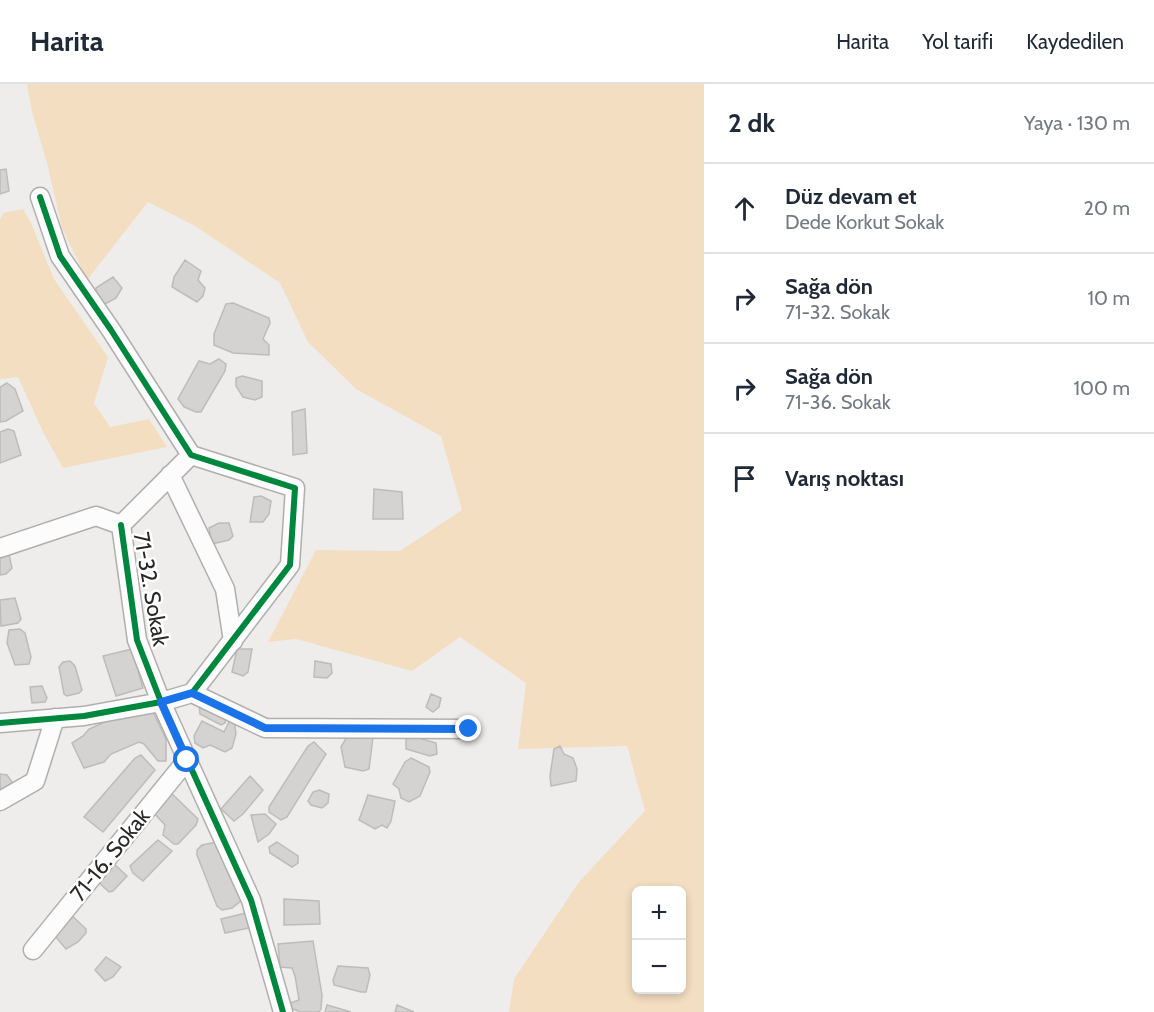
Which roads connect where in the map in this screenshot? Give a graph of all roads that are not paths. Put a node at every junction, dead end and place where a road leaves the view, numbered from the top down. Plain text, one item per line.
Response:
1 (40, 197) dead end
2 (191, 455) junction
3 (170, 475) junction
4 (121, 525) junction
5 (0, 548) edge
6 (233, 641) junction
7 (192, 693) junction
8 (161, 702) junction
9 (55, 718) junction
10 (0, 723) edge
11 (469, 729) dead end
12 (187, 760) junction
13 (0, 801) edge
14 (33, 950) dead end
15 (283, 1012) edge

1 - 2 street
2 - 3 street
2 - 6 street
3 - 4 street
3 - 6 street
4 - 5 street
4 - 8 street, 71-32. Sokak
6 - 7 street
7 - 8 street
7 - 11 street
8 - 9 street
8 - 12 street, 71-32. Sokak
9 - 10 street
9 - 13 street
12 - 14 street, 71-16. Sokak
12 - 15 street, 71-32. Sokak

